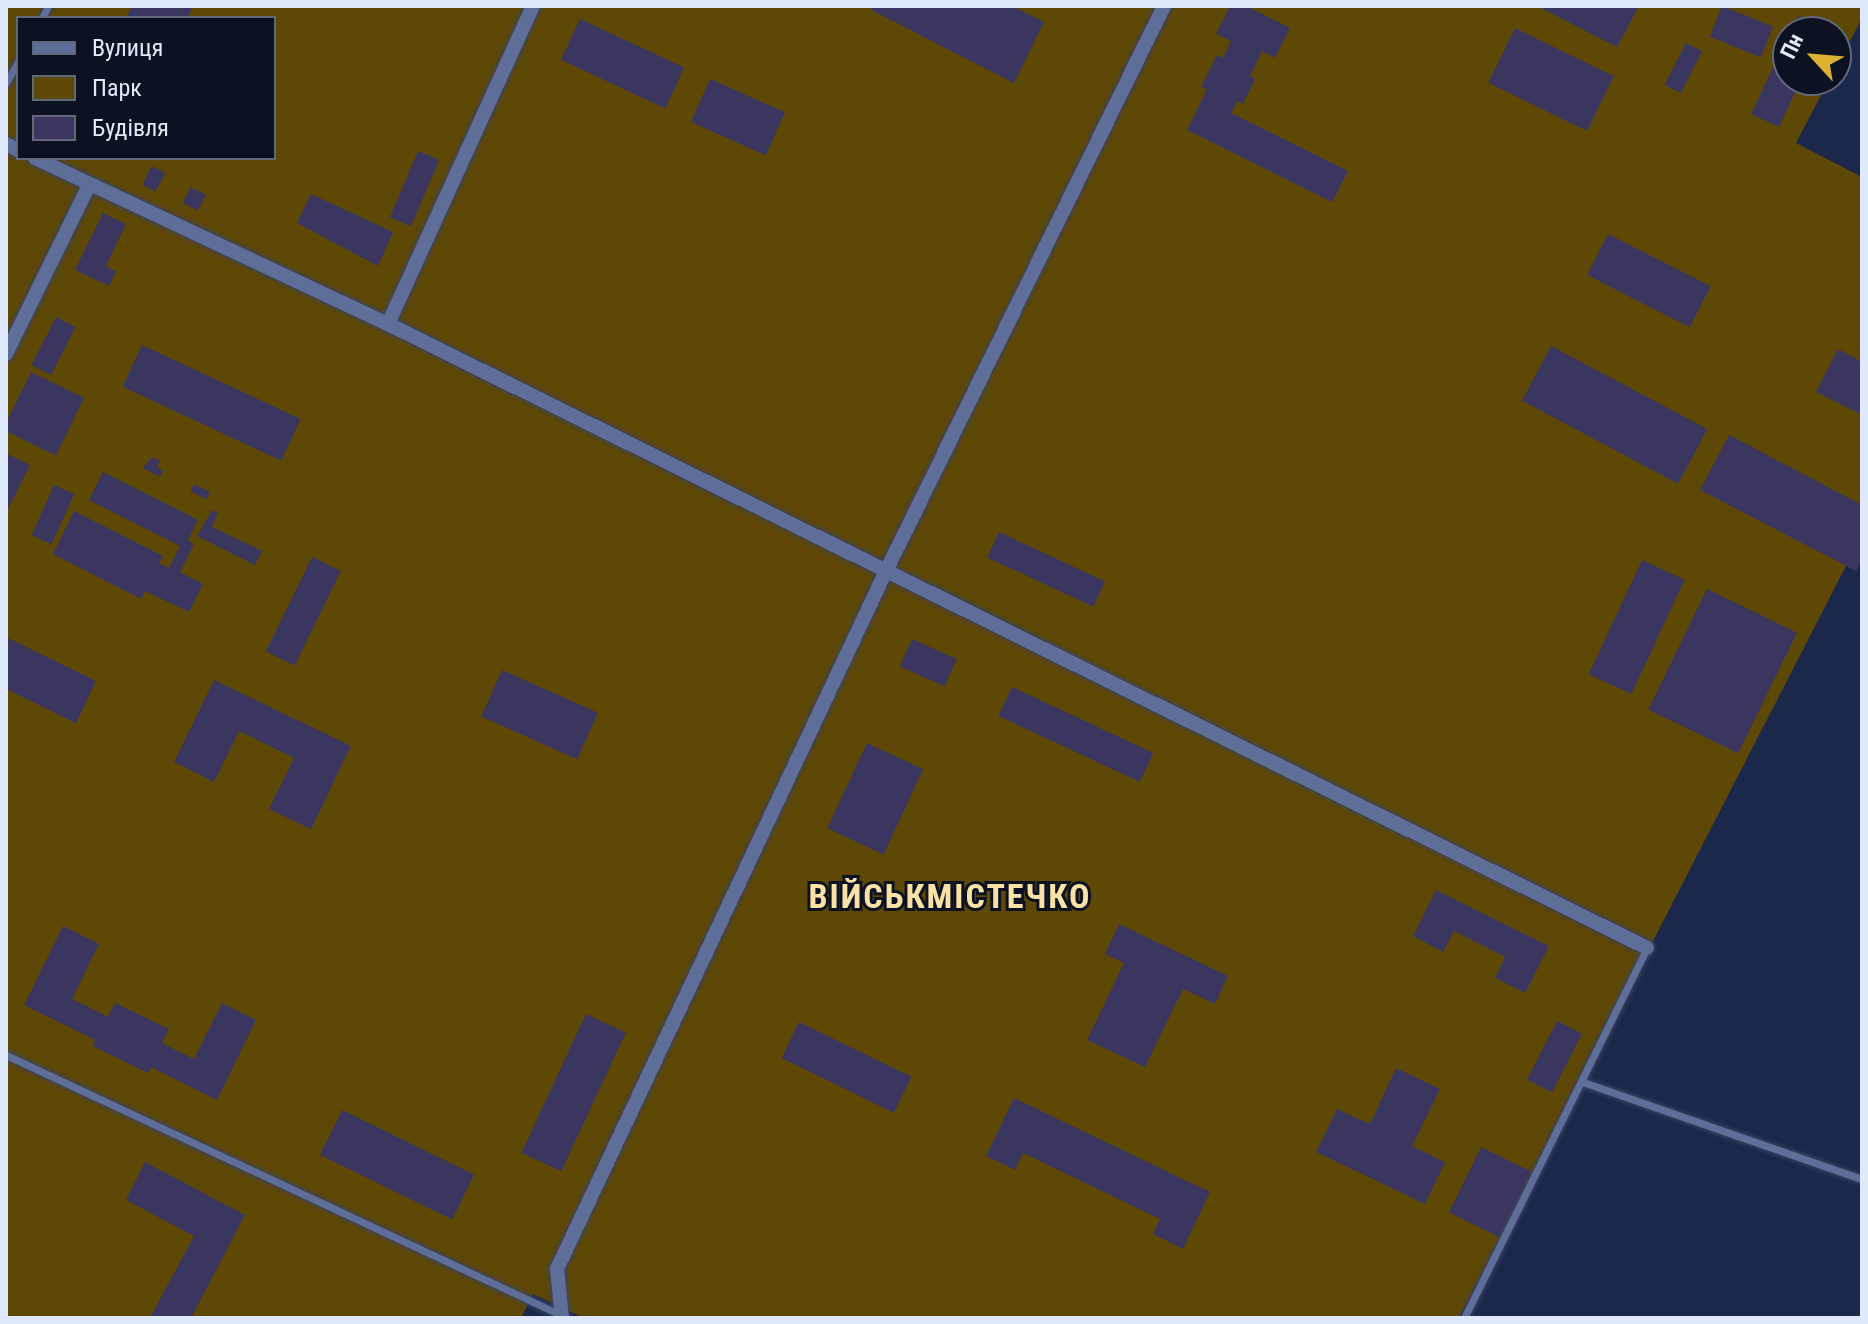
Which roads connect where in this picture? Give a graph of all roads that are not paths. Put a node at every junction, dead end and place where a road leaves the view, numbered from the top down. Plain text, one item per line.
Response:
1 (533, 6) edge
2 (1164, 6) edge
3 (16, 65) edge
4 (6, 83) edge
5 (39, 160) edge
6 (89, 185) junction
7 (388, 324) junction
8 (6, 354) edge
9 (887, 569) junction
10 (1647, 948) joint
11 (6, 1055) edge
12 (1583, 1082) junction
13 (1862, 1179) edge
14 (564, 1317) edge
15 (1464, 1318) edge

1 - 7 street
2 - 9 street
3 - 4 lane
5 - 6 street
6 - 7 street
6 - 8 street
7 - 9 street
9 - 10 street
9 - 14 street
10 - 12 lane
11 - 14 lane
12 - 13 lane
12 - 15 lane

